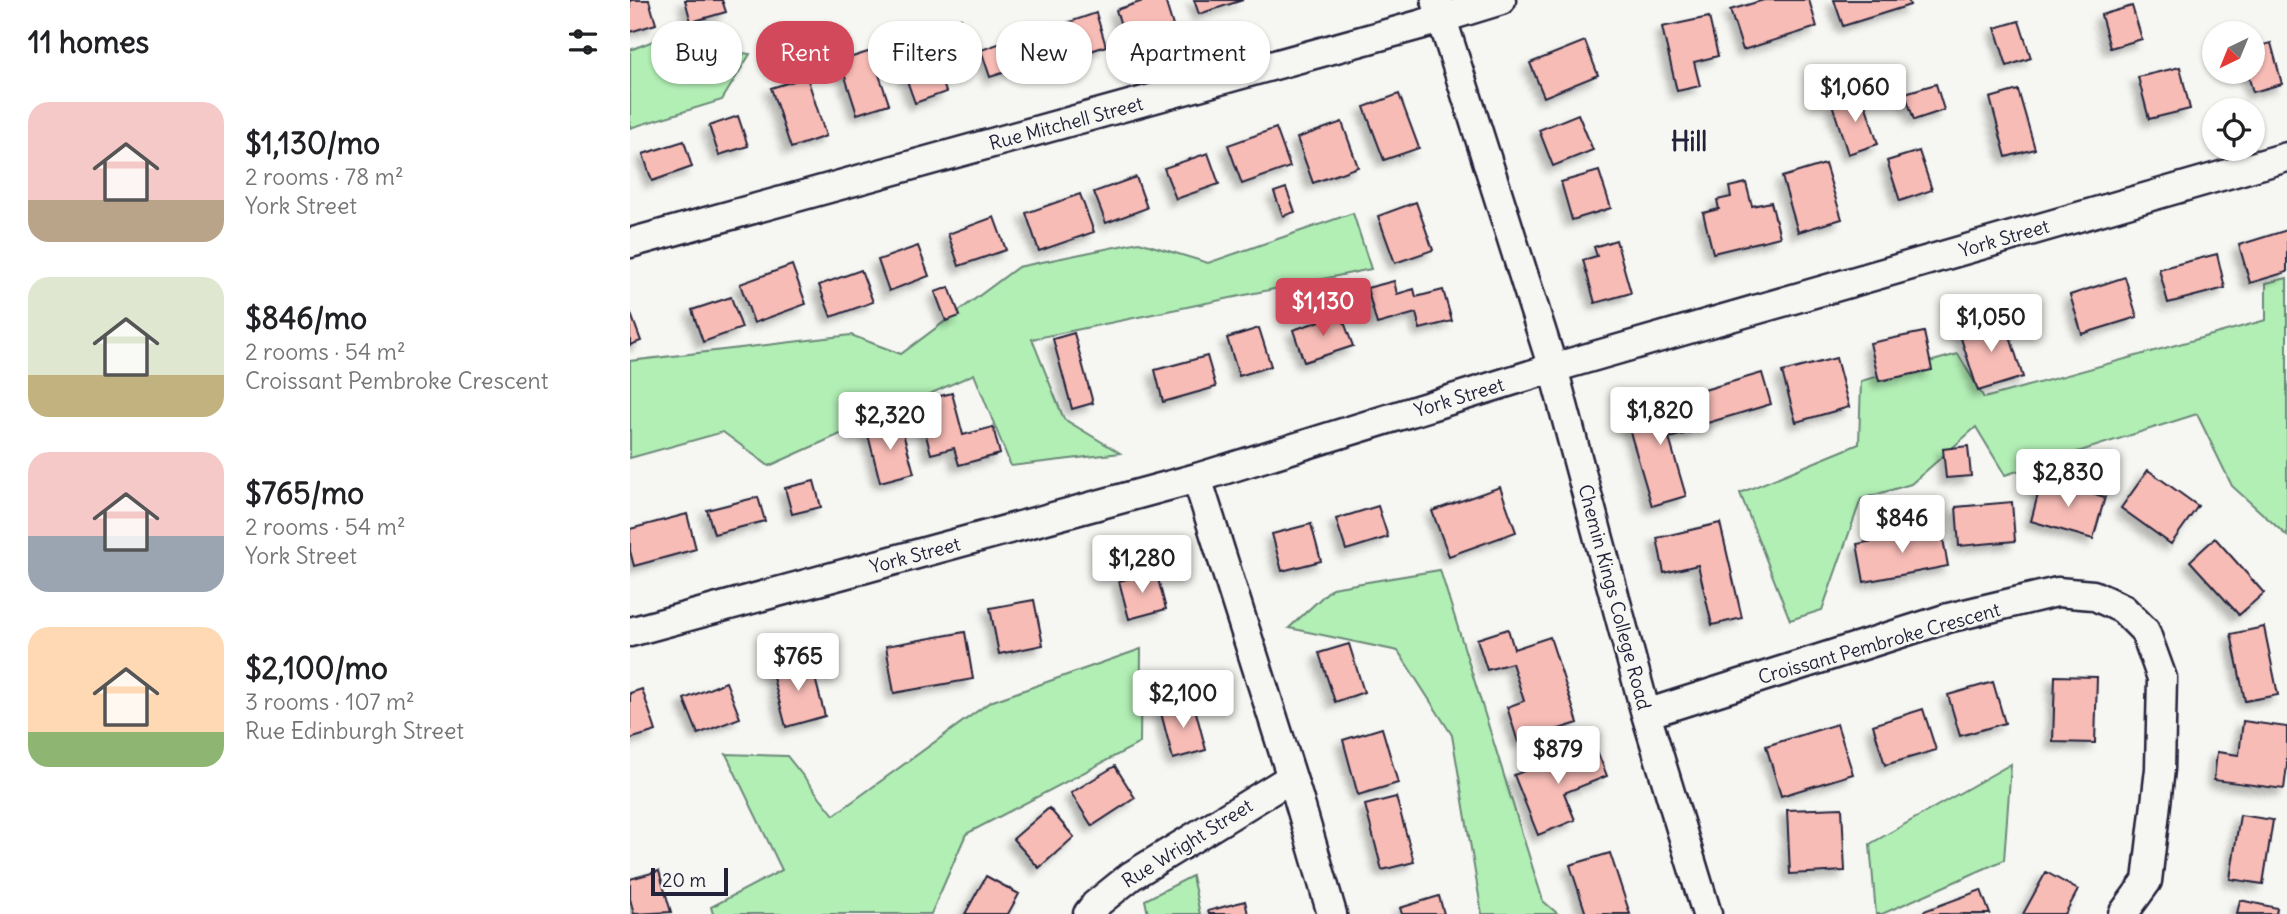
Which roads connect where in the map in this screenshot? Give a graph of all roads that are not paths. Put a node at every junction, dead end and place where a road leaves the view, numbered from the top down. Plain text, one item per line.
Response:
1 (1501, 0) edge
2 (1439, 10) edge
3 (2287, 157) edge
4 (630, 243) edge
5 (1552, 368) junction
6 (1197, 478) junction
7 (630, 632) edge
8 (1646, 714) junction
9 (1291, 778) junction
10 (1088, 914) edge
11 (1332, 914) edge
12 (1707, 914) edge
13 (2123, 914) edge

1 - 2 street, Rue Mitchell Street
2 - 4 street, Rue Mitchell Street
2 - 5 street, Chemin Kings College Road
3 - 5 street, York Street
5 - 6 street, York Street
5 - 8 street, Chemin Kings College Road
6 - 7 street, York Street
6 - 9 street
8 - 12 street, Chemin Kings College Road
8 - 13 street, Croissant Pembroke Crescent
9 - 10 street, Rue Wright Street
9 - 11 street

